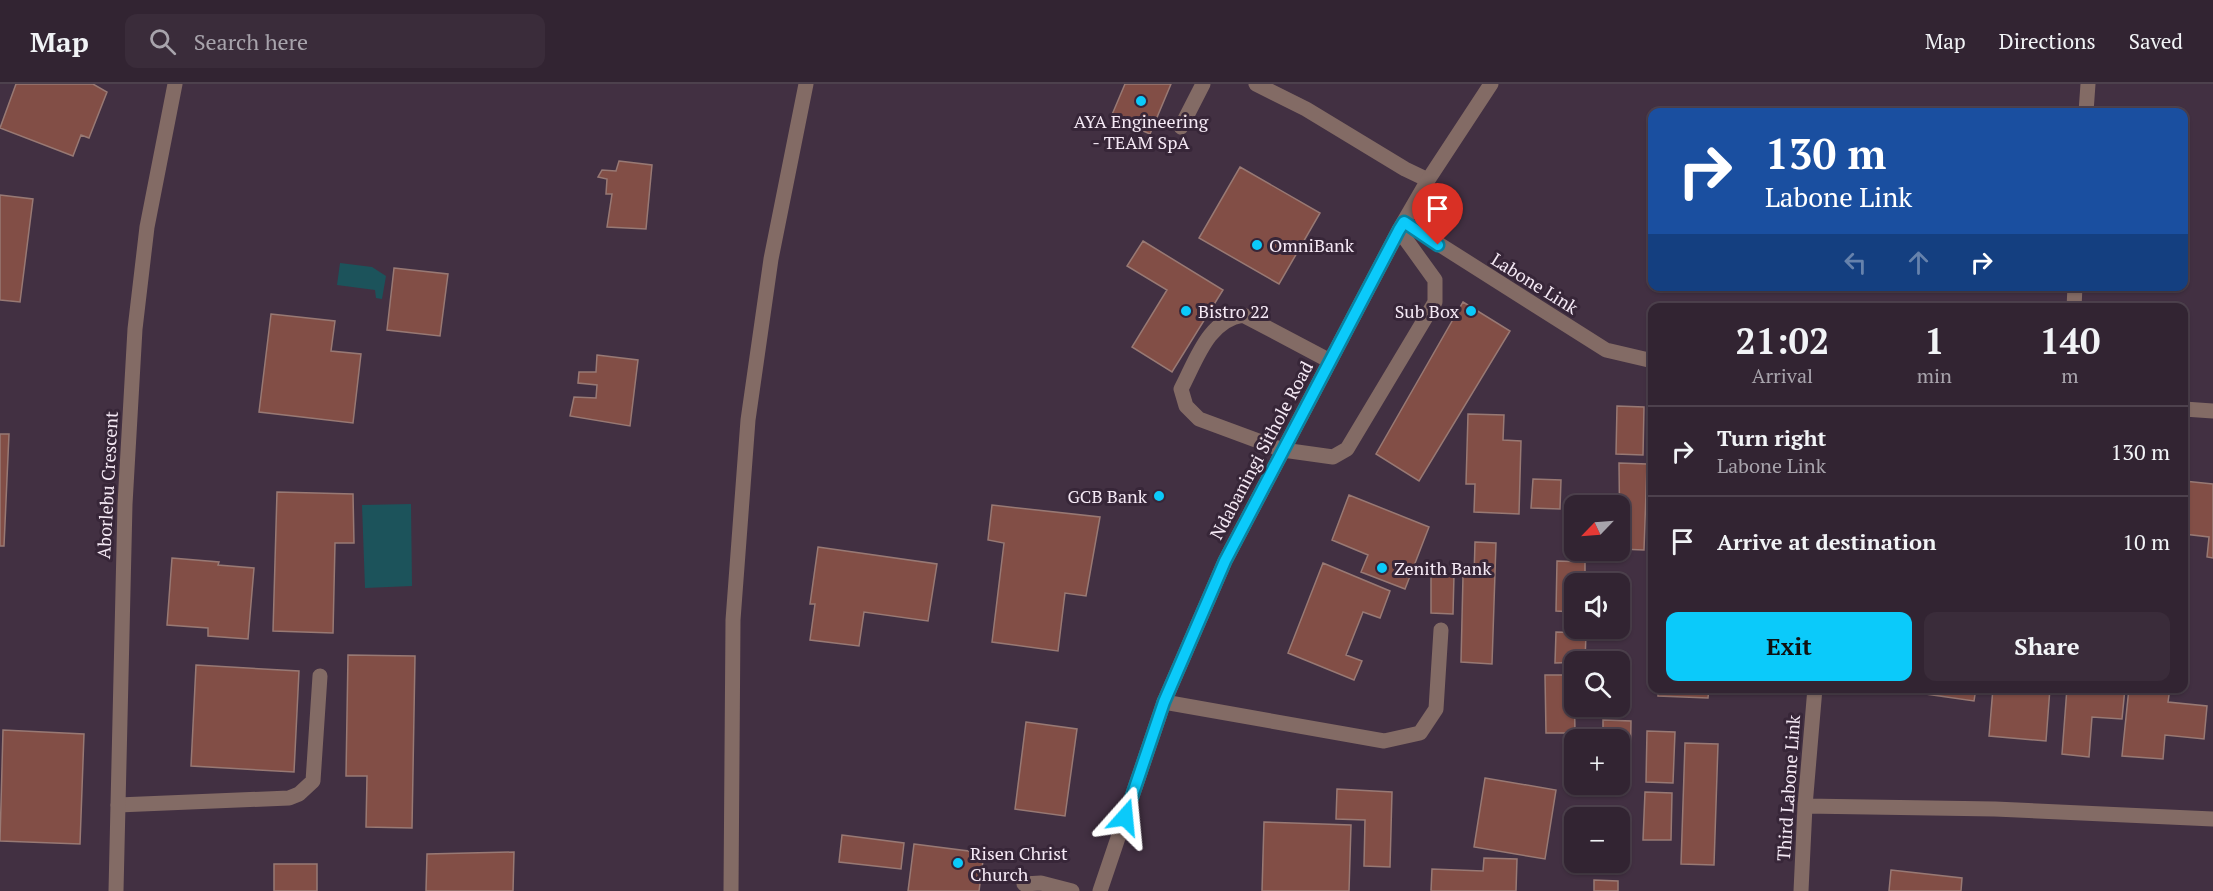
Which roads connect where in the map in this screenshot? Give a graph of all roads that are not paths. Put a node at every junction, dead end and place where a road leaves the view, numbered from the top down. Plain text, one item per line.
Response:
1 (175, 84) edge
2 (806, 84) edge
3 (1203, 84) edge
4 (1256, 84) edge
5 (1491, 84) edge
6 (2088, 84) edge
7 (2086, 108) edge
8 (1181, 127) dead end
9 (1428, 180) junction
10 (1401, 226) junction
11 (1648, 360) edge
12 (1330, 361) junction
13 (2188, 409) edge
14 (2213, 411) edge
15 (1283, 450) junction
16 (1441, 630) dead end
17 (320, 676) dead end
18 (1815, 693) edge
19 (1164, 702) junction
20 (118, 805) junction
21 (1805, 806) junction
22 (2213, 819) edge
23 (1024, 884) dead end
24 (116, 891) edge
25 (731, 891) edge
26 (1072, 891) edge
27 (1100, 891) edge
28 (1801, 891) edge

1 - 20 street, Aborlebu Crescent
2 - 25 street
3 - 8 street
4 - 9 street
5 - 9 street, Ndabaningi Sithole Road
6 - 7 street
9 - 10 street, Ndabaningi Sithole Road
10 - 11 street, Labone Link
10 - 12 street, Ndabaningi Sithole Road
10 - 15 street
12 - 15 street, Ndabaningi Sithole Road
12 - 15 street
13 - 14 street
15 - 19 street, Ndabaningi Sithole Road
16 - 19 street
17 - 20 street
18 - 21 street, Third Labone Link
19 - 27 street, Ndabaningi Sithole Road
20 - 24 street, Aborlebu Crescent
21 - 22 street
21 - 28 street, Third Labone Link
23 - 26 street

